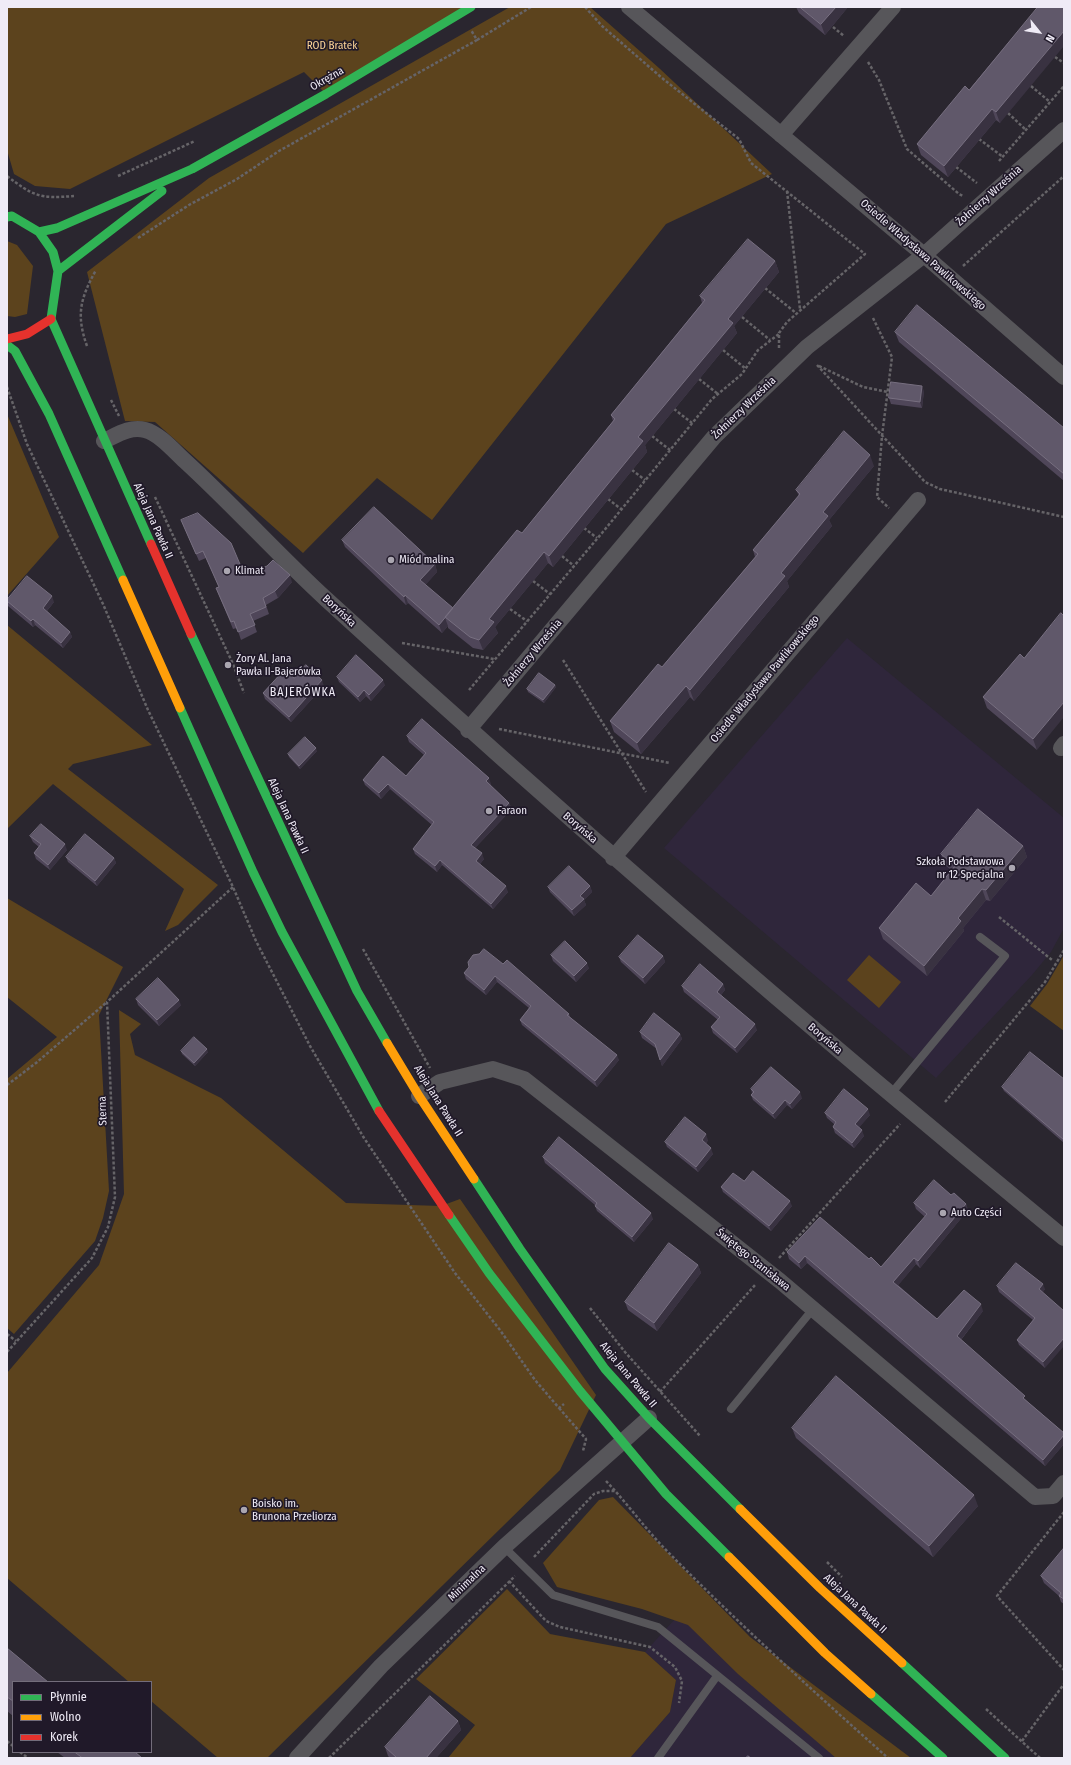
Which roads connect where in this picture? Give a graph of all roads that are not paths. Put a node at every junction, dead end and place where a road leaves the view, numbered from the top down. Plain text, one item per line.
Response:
1 (471, 7) edge
2 (629, 7) edge
3 (893, 7) edge
4 (1064, 130) edge
5 (781, 135) junction
6 (192, 169) junction
7 (9, 214) edge
8 (39, 232) junction
9 (924, 255) junction
10 (58, 271) junction
11 (51, 319) junction
12 (7, 339) edge
13 (7, 345) edge
14 (1064, 377) edge
15 (104, 441) junction
16 (918, 500) dead end
17 (468, 730) junction
18 (613, 858) junction
19 (980, 937) dead end
20 (890, 1095) junction
21 (419, 1096) junction
22 (1064, 1238) edge
23 (813, 1309) junction
24 (731, 1409) dead end
25 (649, 1418) junction
26 (623, 1442) junction
27 (1064, 1483) edge
28 (504, 1547) junction
29 (717, 1676) junction
30 (297, 1758) edge
31 (658, 1758) edge
32 (819, 1758) edge
33 (943, 1758) edge
34 (1005, 1758) edge

1 - 6 street, Okrężna
2 - 5 street, Osiedle Władysława Pawlikowskiego
3 - 5 street
4 - 9 street, Żołnierzy Września
5 - 9 street, Osiedle Władysława Pawlikowskiego
6 - 8 street, Okrężna
6 - 10 street, Okrężna
7 - 8 street
8 - 10 street
9 - 14 street, Osiedle Władysława Pawlikowskiego
9 - 17 street, Żołnierzy Września
10 - 11 street
11 - 12 street
11 - 15 street, Aleja Jana Pawła II
13 - 26 street
15 - 17 street, Boryńska
15 - 21 street, Aleja Jana Pawła II
16 - 18 street, Osiedle Władysława Pawlikowskiego
17 - 18 street, Boryńska
18 - 20 street, Boryńska
19 - 20 lane
20 - 22 street, Boryńska
21 - 23 street, Świętego Stanisława
21 - 25 street, Aleja Jana Pawła II
23 - 24 lane
23 - 27 street, Świętego Stanisława
25 - 26 street, Minimalna
25 - 34 street, Aleja Jana Pawła II
26 - 28 street, Minimalna
26 - 33 street
28 - 29 lane
28 - 30 street, Minimalna
29 - 31 lane
29 - 32 lane

